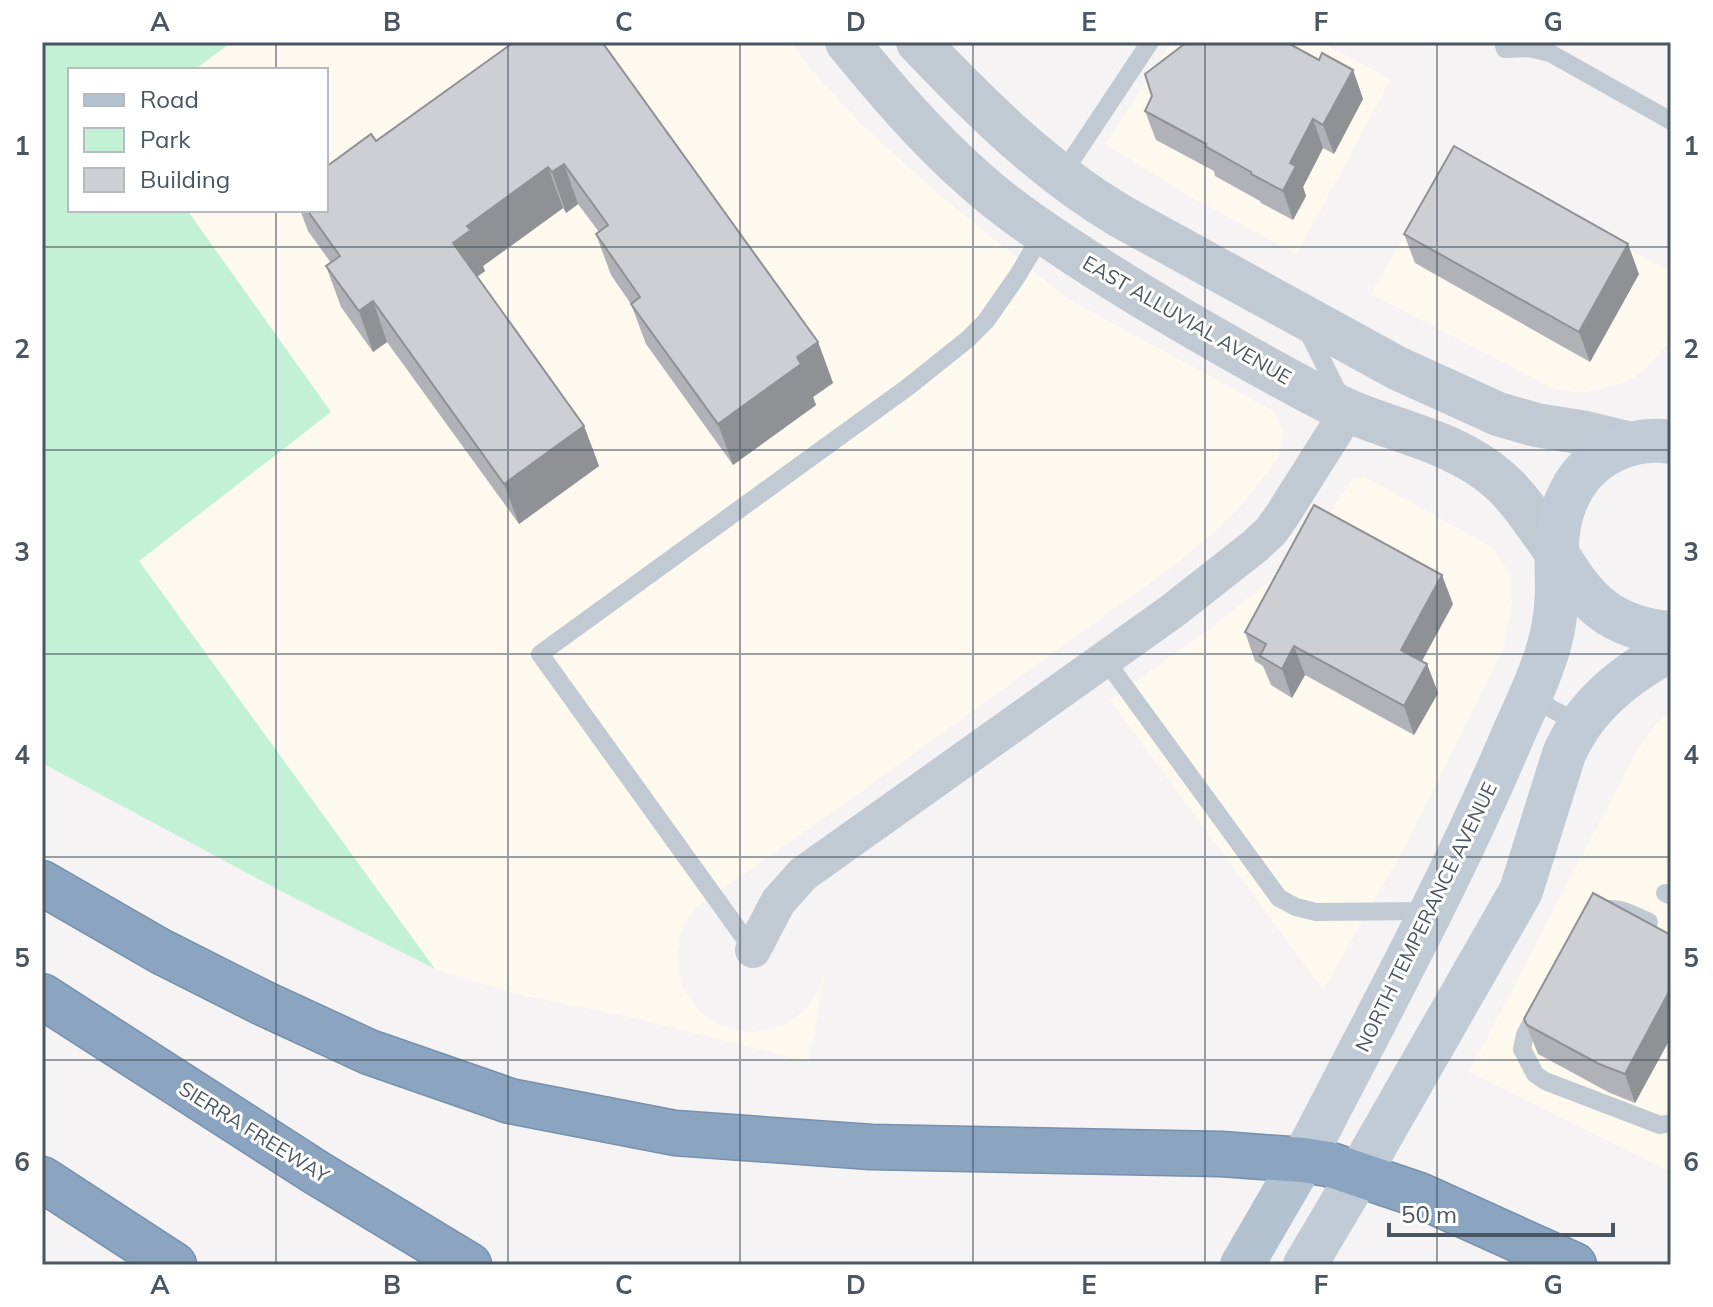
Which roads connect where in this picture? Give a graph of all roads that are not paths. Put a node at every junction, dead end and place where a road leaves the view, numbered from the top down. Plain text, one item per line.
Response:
1 (847, 42) edge
2 (918, 42) edge
3 (1150, 42) edge
4 (1503, 42) edge
5 (1671, 121) edge
6 (1061, 176) junction
7 (1043, 233) junction
8 (1300, 314) junction
9 (1348, 411) junction
10 (1671, 421) edge
11 (1651, 443) edge
12 (1556, 551) junction
13 (1671, 633) edge
14 (1671, 649) edge
15 (1104, 658) junction
16 (1529, 697) junction
17 (1580, 724) junction
18 (42, 883) edge
19 (1432, 911) junction
20 (1589, 917) edge
21 (1649, 922) edge
22 (753, 950) joint
23 (1547, 993) edge
24 (42, 996) edge
25 (1671, 1123) edge
26 (1303, 1160) junction
27 (1359, 1174) junction
28 (42, 1179) edge
29 (174, 1265) edge
30 (469, 1265) edge
31 (1242, 1265) edge
32 (1305, 1265) edge
33 (1574, 1265) edge

1 - 7 street, EAST ALLUVIAL AVENUE
2 - 6 street
3 - 6 lane
4 - 5 lane
6 - 8 street
7 - 9 street, EAST ALLUVIAL AVENUE
7 - 22 lane
8 - 9 lane
8 - 11 street
9 - 12 street, EAST ALLUVIAL AVENUE
9 - 15 street
10 - 11 main road
11 - 12 main road, NORTH TEMPERANCE AVENUE
12 - 13 main road
12 - 16 main road, NORTH TEMPERANCE AVENUE
14 - 17 main road
15 - 19 lane
15 - 22 street
16 - 17 lane
16 - 19 main road, NORTH TEMPERANCE AVENUE
17 - 27 main road
18 - 26 highway
19 - 26 main road, NORTH TEMPERANCE AVENUE
20 - 21 lane
23 - 25 lane
24 - 30 highway, SIERRA FREEWAY
26 - 27 highway
26 - 31 main road, NORTH TEMPERANCE AVENUE
27 - 32 main road
27 - 33 highway
28 - 29 highway

